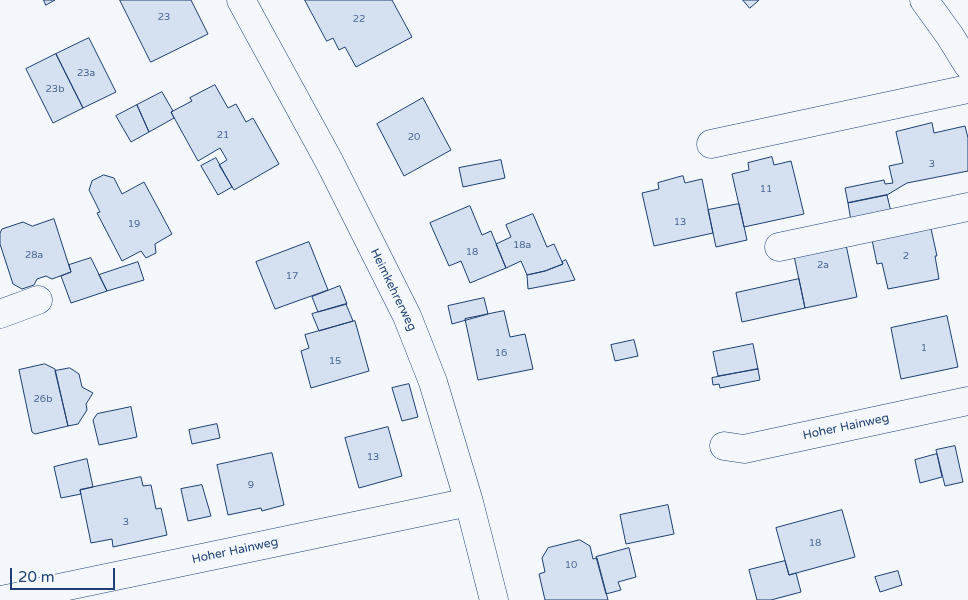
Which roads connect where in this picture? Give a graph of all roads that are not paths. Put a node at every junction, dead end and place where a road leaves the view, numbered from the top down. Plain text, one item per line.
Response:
1 (241, 0) edge
2 (924, 0) edge
3 (968, 65) edge
4 (968, 89) edge
5 (711, 144) dead end
6 (968, 207) edge
7 (779, 247) dead end
8 (38, 300) dead end
9 (0, 314) edge
10 (968, 401) edge
11 (724, 446) dead end
12 (469, 502) junction
13 (1, 600) edge
14 (494, 600) edge

1 - 12 street, Heimkehrerweg
2 - 3 street
4 - 5 street
6 - 7 street
8 - 9 street
10 - 11 street, Hoher Hainweg
12 - 13 street, Hoher Hainweg
12 - 14 street, Heimkehrerweg

